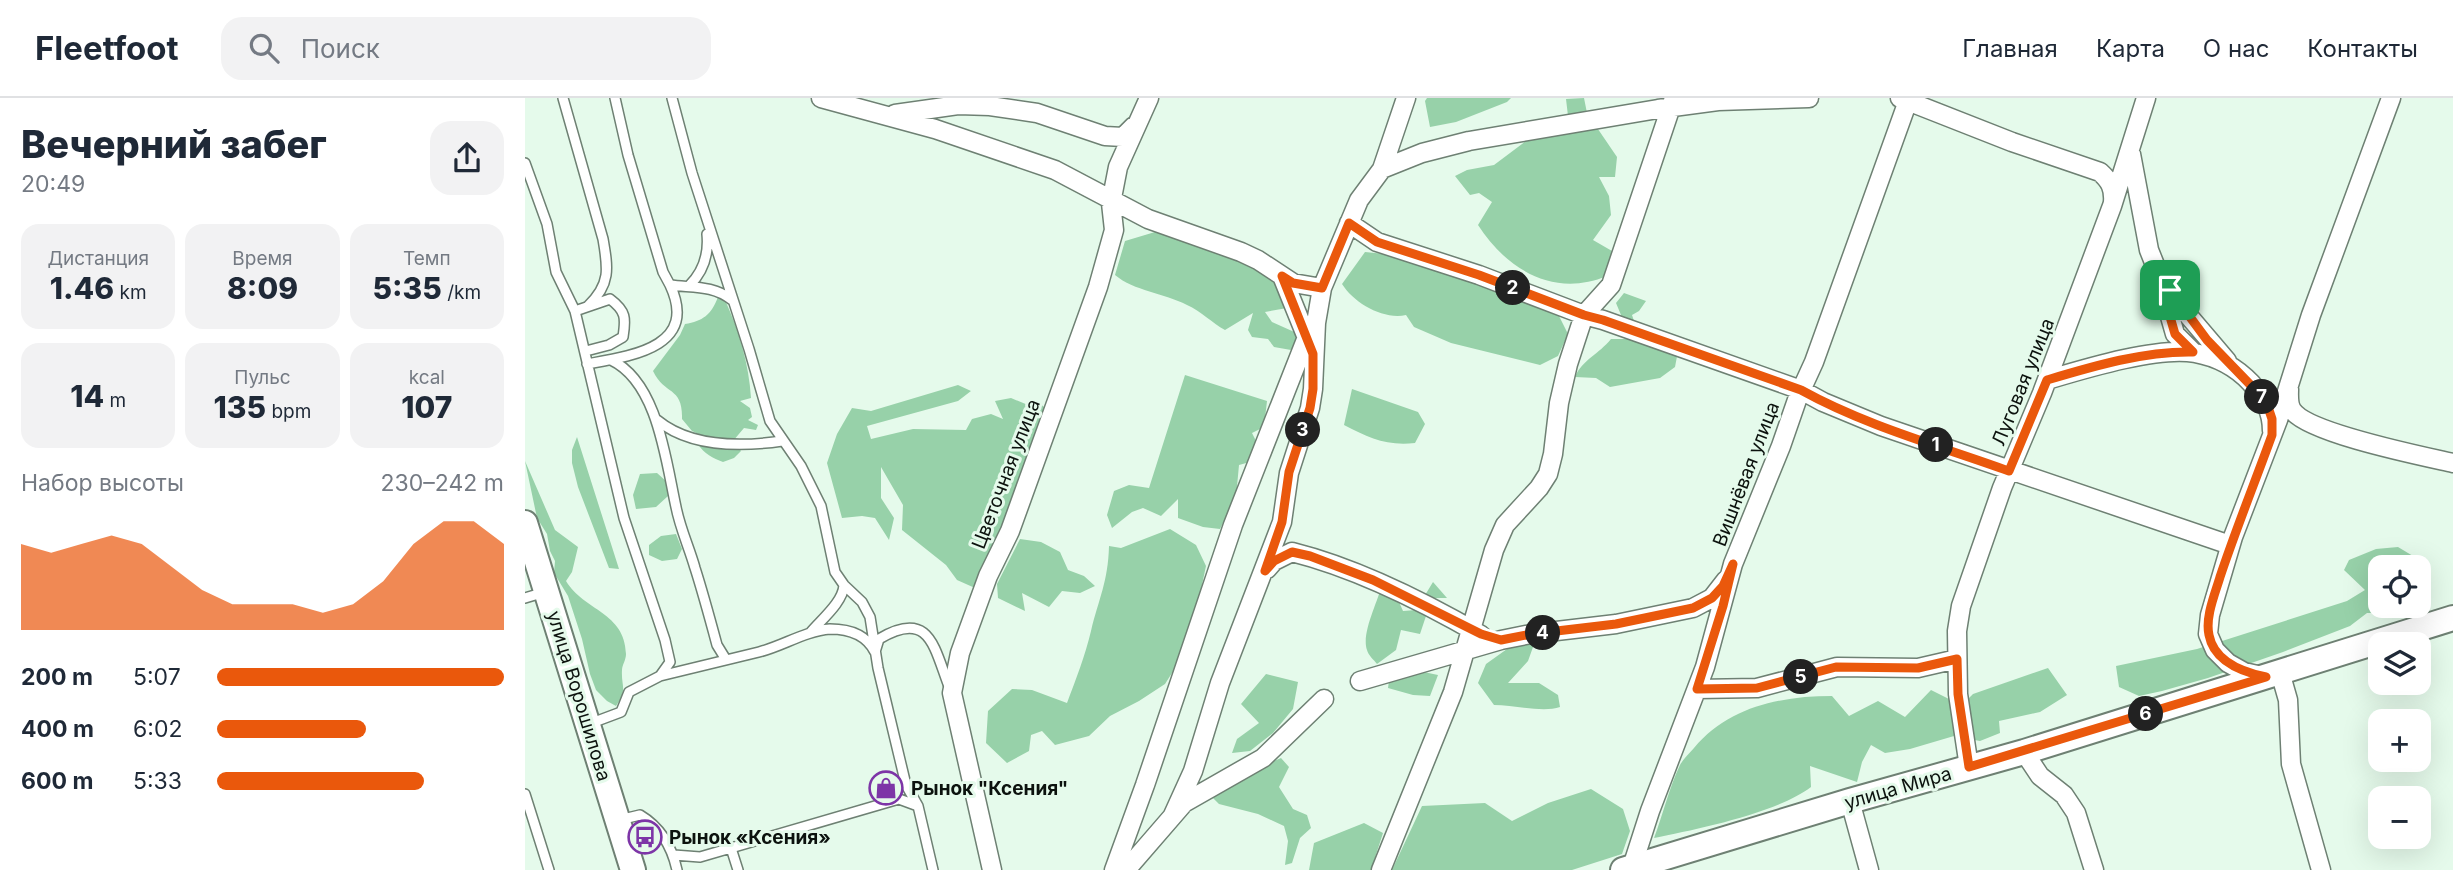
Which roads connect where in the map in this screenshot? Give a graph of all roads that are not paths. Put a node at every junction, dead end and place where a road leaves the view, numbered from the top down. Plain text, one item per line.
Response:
1 (563, 98) edge
2 (615, 98) edge
3 (672, 98) edge
4 (821, 98) edge
5 (1149, 98) edge
6 (1406, 98) edge
7 (1809, 98) edge
8 (2146, 98) edge
9 (2391, 98) edge
10 (1906, 99) edge
11 (1672, 103) edge
12 (881, 115) junction
13 (1135, 125) junction
14 (2131, 150) junction
15 (525, 163) edge
16 (1382, 169) junction
17 (1111, 200) junction
18 (2112, 206) junction
19 (705, 212) junction
20 (1349, 223) junction
21 (2155, 265) junction
22 (1282, 276) junction
23 (670, 285) junction
24 (689, 286) junction
25 (1322, 288) junction
26 (732, 300) junction
27 (587, 306) junction
28 (575, 311) junction
29 (1584, 315) junction
30 (1307, 337) junction
31 (586, 351) junction
32 (2193, 352) junction
33 (1313, 354) junction
34 (611, 360) junction
35 (587, 364) junction
36 (2233, 368) junction
37 (2289, 378) junction
38 (2047, 380) junction
39 (1801, 390) junction
40 (655, 419) junction
41 (2272, 435) junction
42 (782, 441) junction
43 (2453, 463) edge
44 (2009, 471) junction
45 (525, 523) edge
46 (2230, 545) junction
47 (1733, 564) junction
48 (1265, 571) junction
49 (844, 585) junction
50 (536, 594) edge
51 (2453, 618) edge
52 (1471, 629) junction
53 (811, 632) junction
54 (1501, 640) junction
55 (1466, 650) junction
56 (875, 652) junction
57 (725, 658) junction
58 (1957, 659) junction
59 (2273, 675) junction
60 (660, 676) junction
61 (1360, 681) dead end
62 (1697, 689) junction
63 (951, 692) junction
64 (1324, 699) dead end
65 (587, 725) junction
66 (2024, 752) junction
67 (1969, 767) junction
68 (525, 794) edge
69 (1850, 801) junction
70 (918, 806) junction
71 (1173, 816) junction
72 (617, 820) junction
73 (731, 848) junction
74 (674, 855) junction
75 (1628, 869) edge
76 (549, 870) edge
77 (633, 870) edge
78 (677, 870) edge
79 (738, 870) edge
80 (933, 870) edge
81 (992, 870) edge
82 (1114, 870) edge
83 (1126, 870) edge
84 (1381, 870) edge
85 (1870, 870) edge
86 (2094, 870) edge
87 (2321, 870) edge

1 - 27 lane
2 - 23 lane
3 - 19 lane
4 - 12 street
5 - 13 street, Цветочная улица
6 - 16 street
7 - 11 street
8 - 14 street, Луговая улица
9 - 37 street
10 - 18 street
10 - 39 street, Вишнёвая улица
11 - 16 street
11 - 29 street
12 - 13 street
12 - 17 street
13 - 17 street, Цветочная улица
14 - 18 street, Луговая улица
14 - 21 street
15 - 28 lane
16 - 20 street
17 - 22 street
17 - 63 street, Цветочная улица
18 - 38 street, Луговая улица
19 - 24 lane
19 - 26 lane
20 - 25 street
20 - 29 street
21 - 32 street
21 - 36 street
22 - 25 street
22 - 30 street
23 - 24 lane
23 - 34 lane
24 - 26 lane
25 - 33 street
26 - 42 lane
27 - 28 lane
27 - 31 lane
28 - 31 lane
29 - 39 street
29 - 52 street
30 - 33 street
30 - 82 street
31 - 35 lane
32 - 36 street
32 - 38 street
33 - 48 street
34 - 35 lane
34 - 40 lane
35 - 60 lane
36 - 41 street
37 - 41 street
37 - 43 street
38 - 44 street, Луговая улица
39 - 44 street
39 - 47 street, Вишнёвая улица
40 - 42 lane
40 - 57 lane
41 - 46 street
42 - 49 lane
44 - 46 street
44 - 58 street, Луговая улица
45 - 50 main road, улица Ворошилова
46 - 59 street
47 - 54 street
47 - 62 street, Вишнёвая улица
48 - 52 street
48 - 71 street
49 - 53 lane
49 - 56 lane
50 - 65 main road, улица Ворошилова
51 - 59 main road, улица Мира
52 - 54 street
52 - 55 street
53 - 56 lane
53 - 57 lane
54 - 55 street
55 - 61 street
55 - 84 street
56 - 63 lane
56 - 70 lane
57 - 60 lane
58 - 62 street
58 - 67 street, Луговая улица
59 - 66 main road, улица Мира
59 - 87 street
60 - 65 lane
62 - 75 street, Вишнёвая улица
63 - 81 street, Цветочная улица
64 - 71 street
65 - 72 main road, улица Ворошилова
66 - 67 main road, улица Мира
66 - 86 street
67 - 69 main road, улица Мира
68 - 76 lane
69 - 75 main road, улица Мира
69 - 85 street
70 - 73 lane
70 - 80 lane
71 - 83 street
72 - 74 lane
72 - 77 main road, улица Ворошилова
73 - 74 lane
73 - 79 lane
74 - 78 lane

